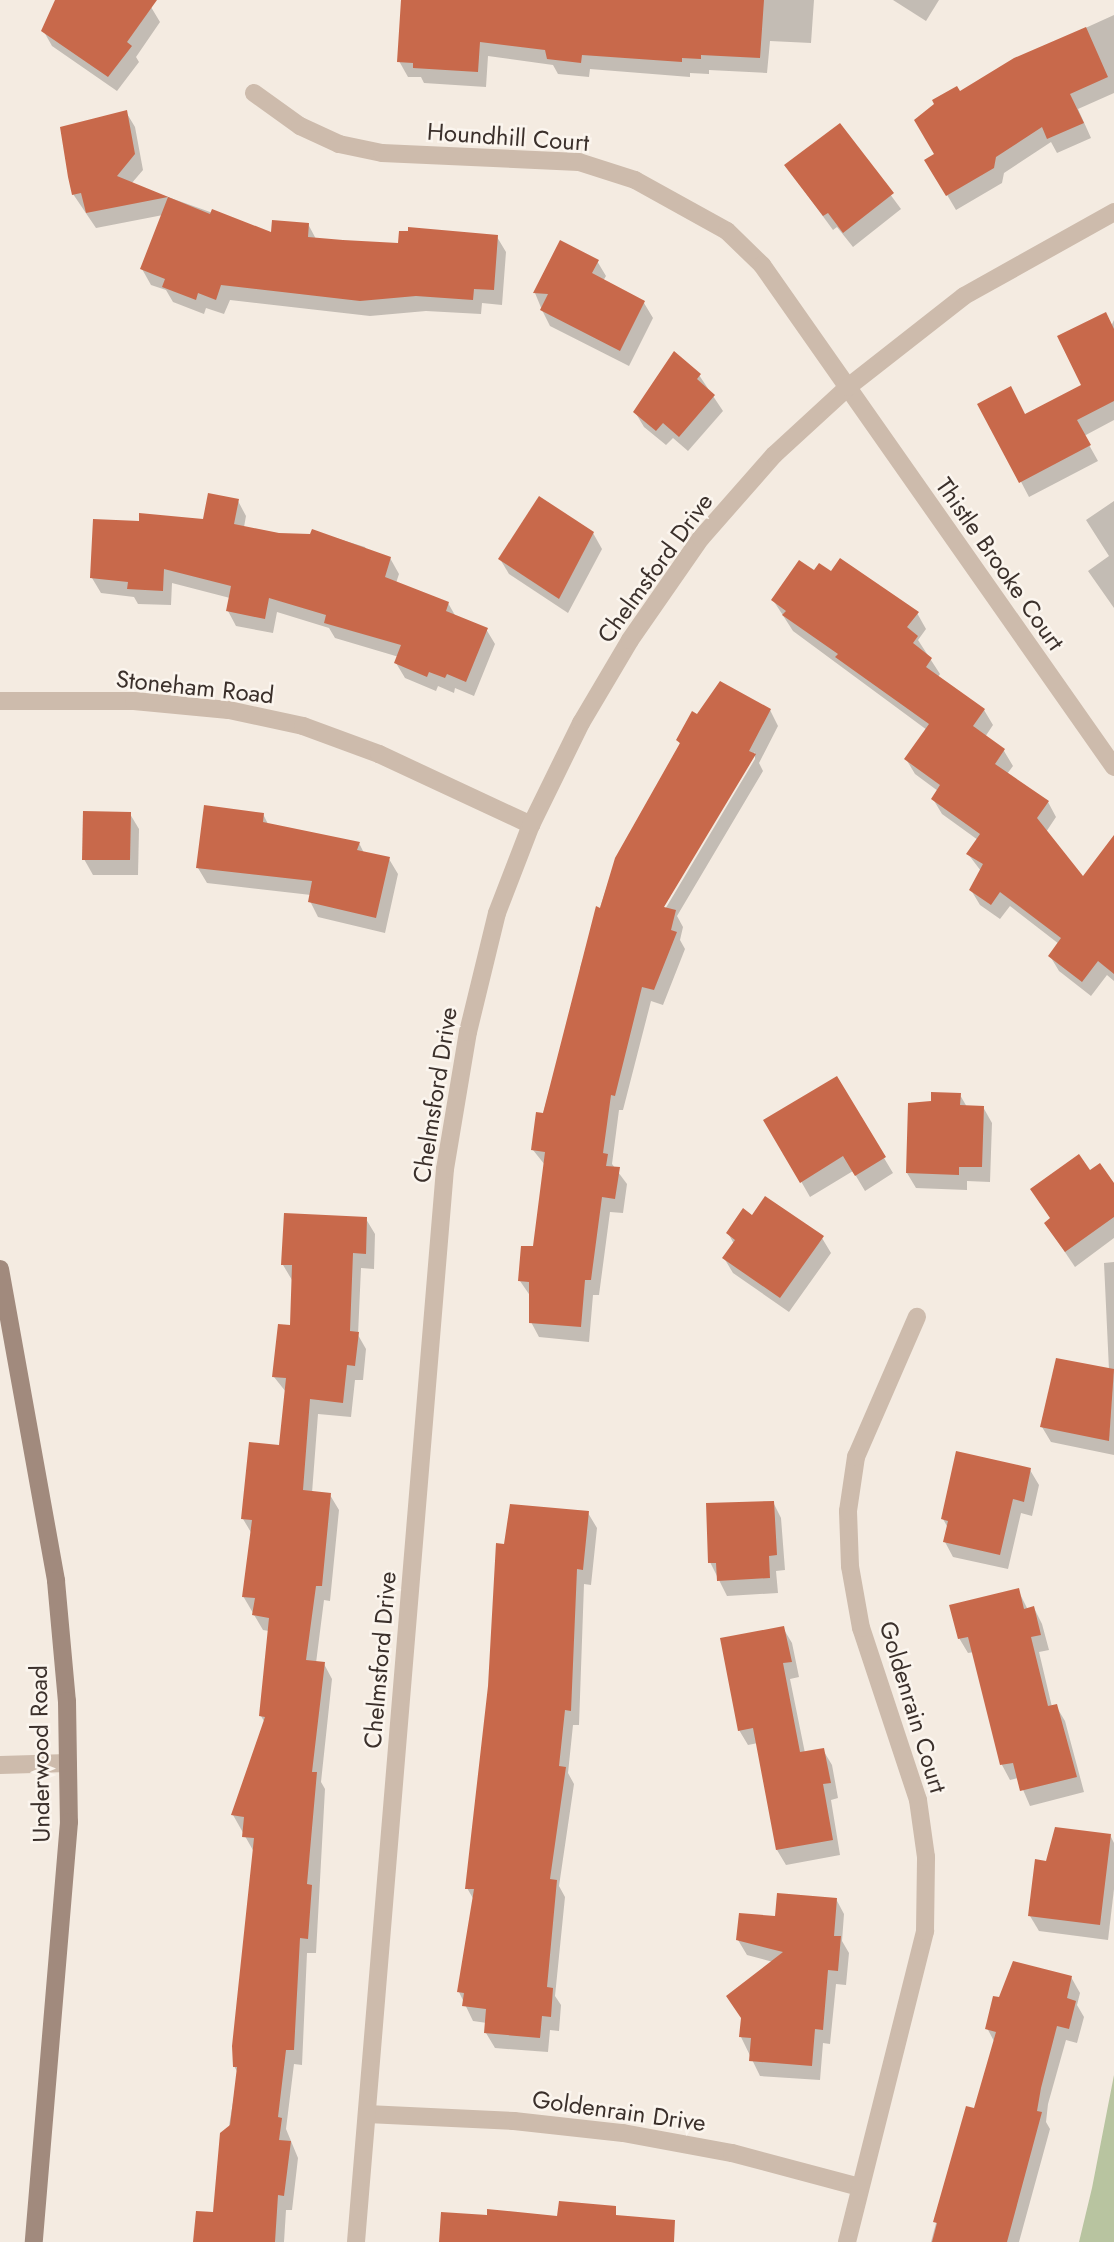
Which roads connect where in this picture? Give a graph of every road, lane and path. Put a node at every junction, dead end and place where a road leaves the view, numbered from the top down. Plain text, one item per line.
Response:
1 (254, 93) dead end
2 (1114, 212) edge
3 (848, 387) junction
4 (0, 701) edge
5 (1114, 767) edge
6 (531, 825) junction
7 (0, 1269) edge
8 (917, 1317) dead end
9 (68, 1763) junction
10 (0, 1765) edge
11 (367, 2115) junction
12 (860, 2188) junction
13 (34, 2242) edge
14 (356, 2242) edge
15 (847, 2242) edge

1 - 3 street, Houndhill Court
2 - 3 street, Chelmsford Drive
3 - 5 street, Thistle Brooke Court
3 - 6 street, Chelmsford Drive
4 - 6 street, Stoneham Road
6 - 11 street, Chelmsford Drive
7 - 9 street, Underwood Road
8 - 12 street, Goldenrain Court
9 - 10 street
9 - 13 street, Underwood Road
11 - 12 street, Goldenrain Drive
11 - 14 street, Chelmsford Drive
12 - 15 street, Goldenrain Court

